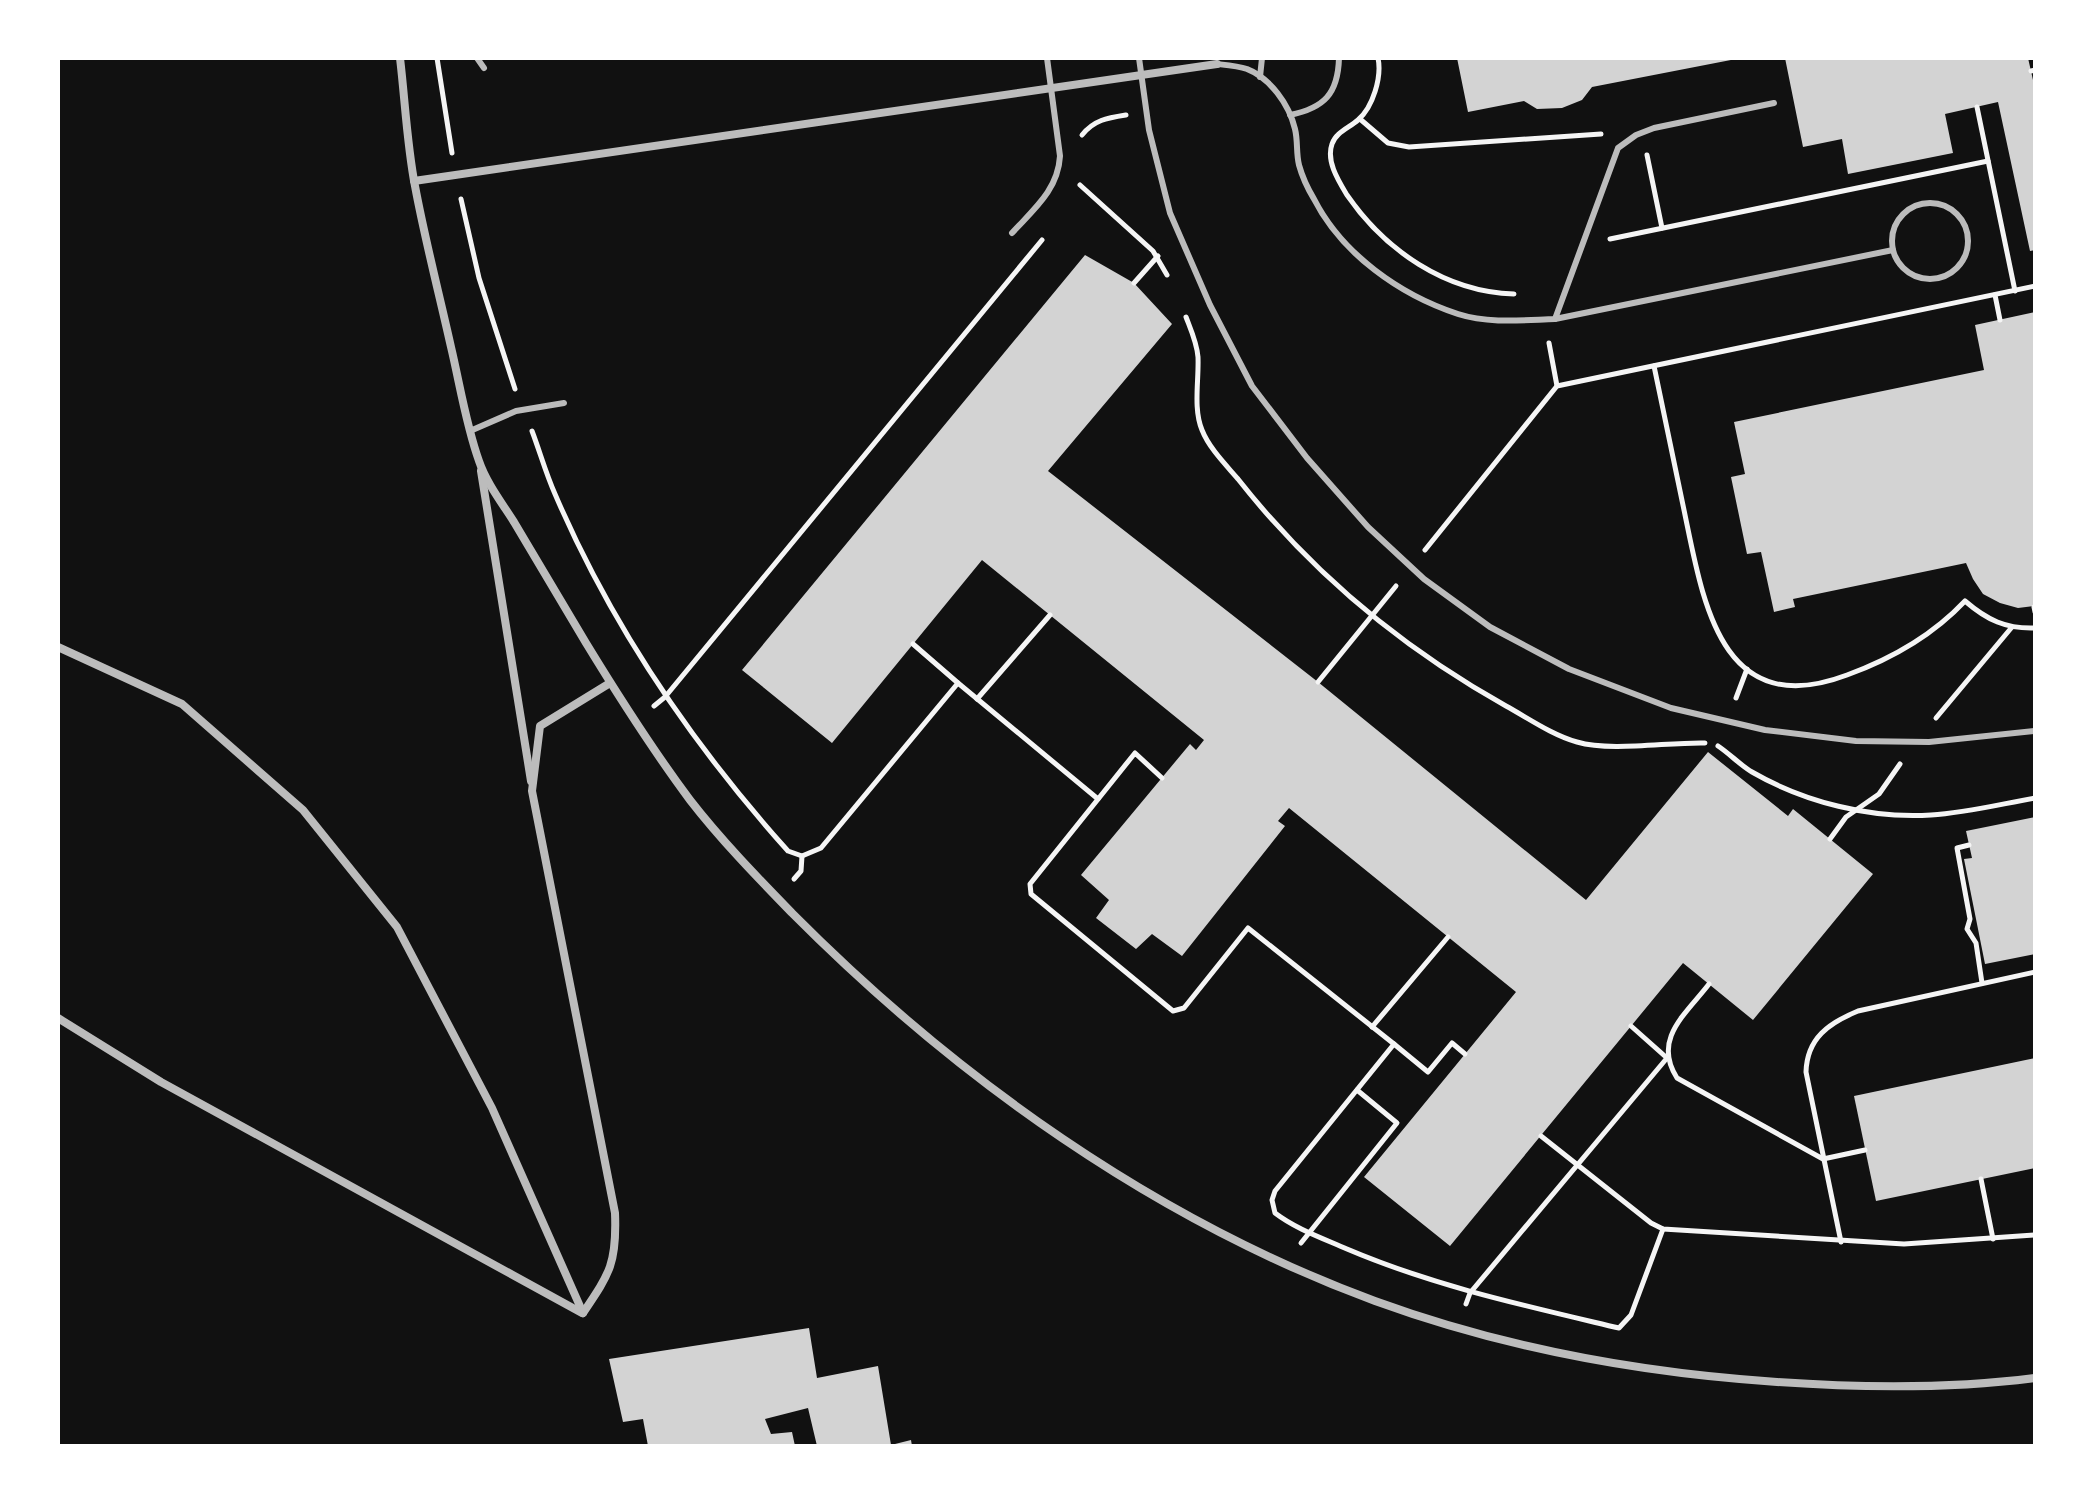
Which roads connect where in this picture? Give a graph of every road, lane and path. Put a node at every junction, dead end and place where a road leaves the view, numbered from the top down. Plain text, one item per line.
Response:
1 (400, 58) edge
2 (437, 58) edge
3 (477, 58) edge
4 (1047, 58) edge
5 (1139, 58) edge
6 (1262, 58) edge
7 (1339, 58) edge
8 (1378, 58) edge
9 (1217, 64) joint
10 (484, 68) dead end
11 (1141, 75) junction
12 (1260, 77) junction
13 (1051, 88) junction
14 (1774, 103) dead end
15 (1977, 107) dead end
16 (1147, 112) junction
17 (1290, 115) junction
18 (1360, 119) junction
19 (1636, 135) junction
20 (1080, 147) dead end
21 (1988, 161) junction
22 (456, 175) junction
23 (1082, 177) dead end
24 (414, 181) junction
25 (1079, 189) dead end
26 (1662, 228) junction
27 (1012, 233) dead end
28 (1044, 238) dead end
29 (1582, 245) junction
30 (1893, 250) junction
31 (1190, 260) junction
32 (1134, 283) dead end
33 (2035, 286) edge
34 (2015, 291) junction
35 (1995, 295) junction
36 (1545, 319) junction
37 (1555, 319) junction
38 (2000, 320) dead end
39 (1654, 366) junction
40 (1557, 386) junction
41 (564, 403) dead end
42 (523, 410) junction
43 (470, 431) junction
44 (480, 466) junction
45 (1411, 567) junction
46 (1050, 615) dead end
47 (2035, 628) edge
48 (913, 644) dead end
49 (58, 647) edge
50 (1318, 682) dead end
51 (610, 683) junction
52 (958, 683) junction
53 (665, 697) junction
54 (977, 699) junction
55 (634, 723) junction
56 (2035, 731) edge
57 (1162, 778) dead end
58 (532, 791) junction
59 (1098, 799) junction
60 (1969, 845) dead end
61 (1448, 937) dead end
62 (2035, 972) edge
63 (1982, 983) junction
64 (1709, 984) dead end
65 (58, 1018) edge
66 (1631, 1026) dead end
67 (1372, 1027) junction
68 (1394, 1044) junction
69 (1465, 1054) dead end
70 (1667, 1058) junction
71 (1357, 1090) junction
72 (1541, 1136) dead end
73 (1865, 1150) dead end
74 (1823, 1159) junction
75 (1578, 1165) junction
76 (1981, 1179) dead end
77 (1663, 1229) junction
78 (1309, 1232) junction
79 (2035, 1235) edge
80 (1993, 1239) junction
81 (1841, 1242) junction
82 (1285, 1263) junction
83 (1470, 1293) junction
84 (583, 1313) junction
85 (1459, 1328) junction
86 (2035, 1378) edge

1 - 24 street
2 - 22 path
3 - 10 lane
4 - 13 lane
5 - 11 lane
6 - 12 lane
7 - 17 lane
8 - 18 path
9 - 11 street
9 - 12 lane
11 - 13 street
11 - 16 lane
12 - 17 lane
13 - 22 street
13 - 27 lane
14 - 19 lane
15 - 21 path
16 - 20 path
16 - 31 lane
17 - 36 lane
18 - 19 path
18 - 36 path
19 - 26 path
19 - 29 lane
21 - 26 path
21 - 34 path
22 - 24 street
22 - 42 path
23 - 25 path
24 - 43 street
26 - 29 path
28 - 53 path
29 - 37 lane
30 - 30 lane
30 - 37 lane
31 - 32 path
31 - 45 lane
33 - 34 path
34 - 35 path
35 - 38 path
35 - 39 path
36 - 37 lane
36 - 40 path
39 - 40 path
39 - 47 path
40 - 45 path
41 - 42 lane
42 - 43 lane
42 - 53 path
43 - 44 street
44 - 51 street
44 - 58 street
45 - 50 path
45 - 56 lane
46 - 54 path
48 - 52 path
49 - 84 street
51 - 55 street
51 - 58 street
52 - 53 path
52 - 54 path
53 - 55 path
54 - 59 path
55 - 82 street
57 - 59 path
58 - 84 street
59 - 67 path
60 - 63 path
61 - 67 path
62 - 63 path
63 - 74 path
64 - 70 path
65 - 84 street
66 - 70 path
67 - 68 path
68 - 69 path
68 - 71 path
70 - 74 path
70 - 75 path
71 - 78 path
71 - 78 path
72 - 75 path
73 - 74 path
74 - 81 path
75 - 77 path
75 - 83 path
76 - 80 path
77 - 81 path
77 - 83 path
78 - 82 path
78 - 83 path
79 - 80 path
80 - 81 path
82 - 85 street
83 - 85 path
85 - 86 street

